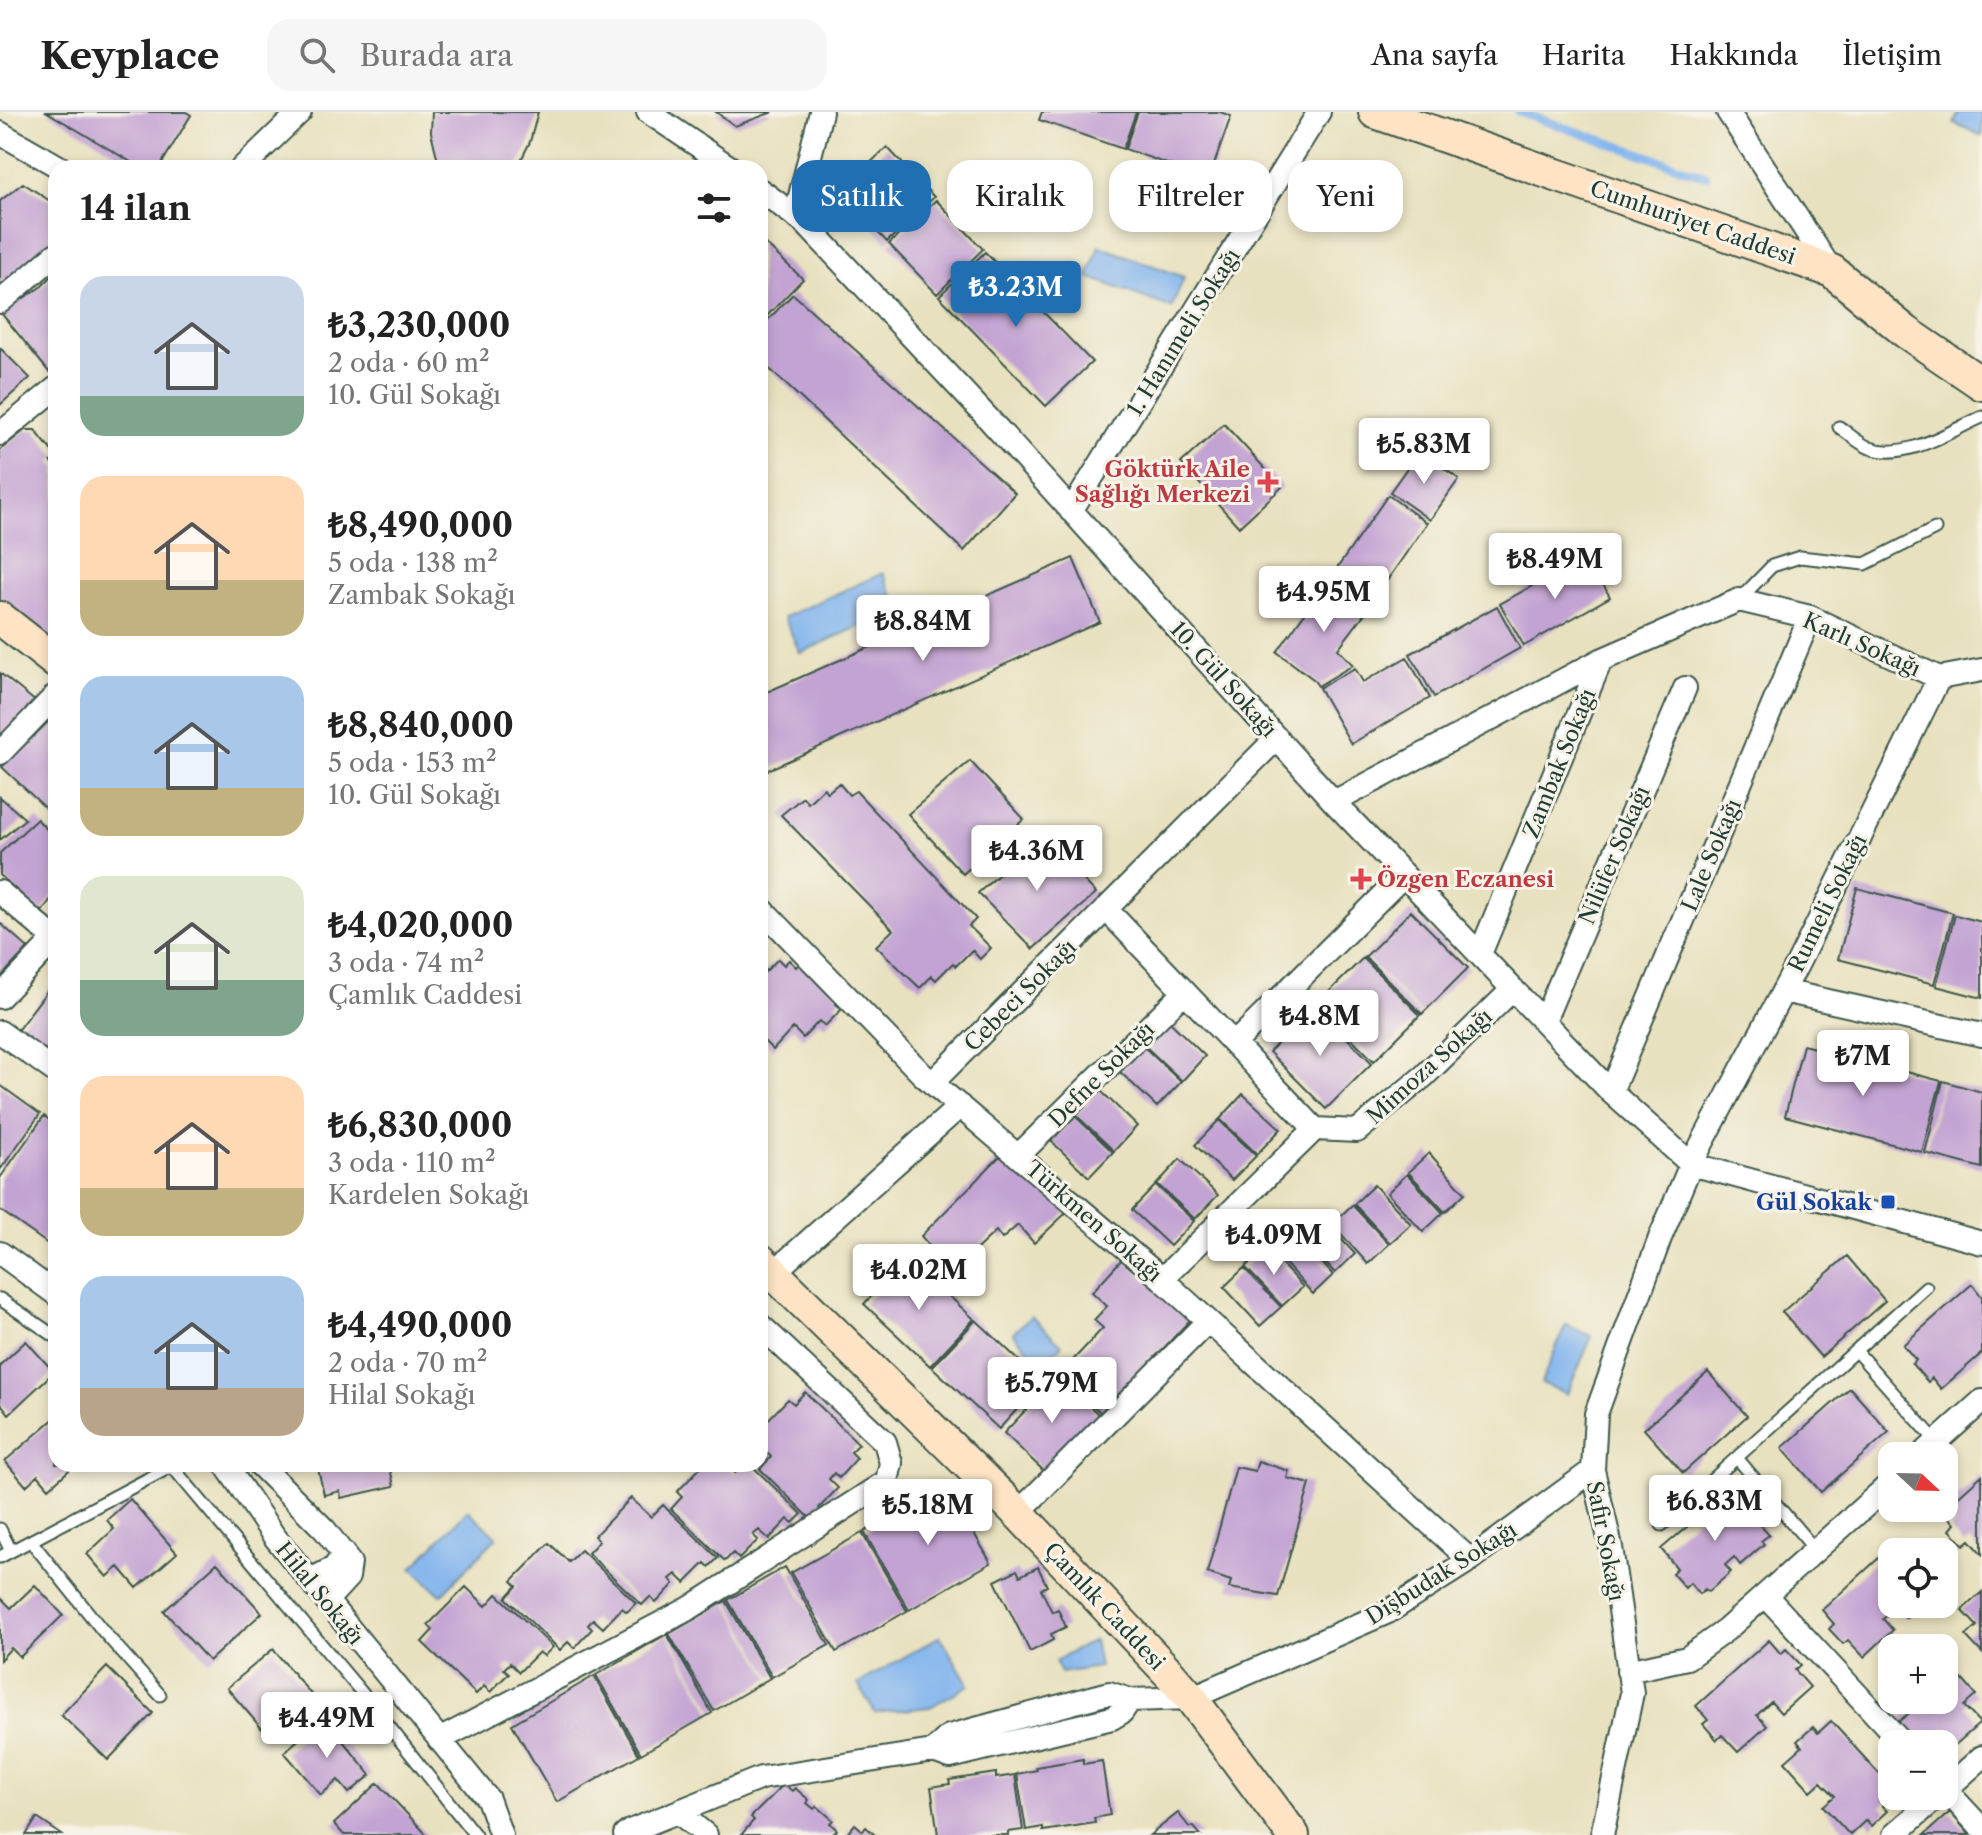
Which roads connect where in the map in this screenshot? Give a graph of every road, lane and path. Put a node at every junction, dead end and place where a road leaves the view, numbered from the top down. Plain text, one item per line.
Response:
1 (300, 112) edge
2 (648, 112) edge
3 (821, 112) edge
4 (1319, 112) edge
5 (1375, 112) edge
6 (1728, 112) edge
7 (0, 133) edge
8 (250, 160) edge
9 (719, 160) edge
10 (809, 160) edge
11 (48, 161) edge
12 (768, 198) edge
13 (792, 214) edge
14 (813, 232) edge
15 (48, 261) edge
16 (1832, 271) junction
17 (0, 302) edge
18 (1982, 384) edge
19 (48, 403) edge
20 (1982, 417) edge
21 (1839, 427) dead end
22 (0, 434) edge
23 (1071, 511) junction
24 (1935, 529) dead end
25 (1739, 600) junction
26 (1810, 617) junction
27 (0, 618) edge
28 (48, 656) edge
29 (1601, 660) junction
30 (1982, 670) edge
31 (1939, 678) junction
32 (1685, 688) dead end
33 (48, 703) edge
34 (1277, 738) junction
35 (0, 753) edge
36 (1334, 802) junction
37 (1404, 875) junction
38 (0, 892) edge
39 (1106, 909) junction
40 (768, 915) edge
41 (48, 931) edge
42 (48, 946) edge
43 (1480, 954) junction
44 (1513, 989) junction
45 (1783, 991) junction
46 (1184, 992) junction
47 (0, 997) edge
48 (1544, 1021) junction
49 (0, 1032) edge
50 (1982, 1035) edge
51 (1234, 1044) junction
52 (48, 1066) edge
53 (932, 1083) junction
54 (1611, 1092) junction
55 (960, 1106) junction
56 (1315, 1129) junction
57 (1018, 1156) junction
58 (1691, 1164) junction
59 (1982, 1243) edge
60 (0, 1253) edge
61 (768, 1265) edge
62 (768, 1267) edge
63 (1162, 1279) junction
64 (1926, 1287) dead end
65 (48, 1288) edge
66 (0, 1299) edge
67 (1208, 1321) junction
68 (48, 1332) edge
69 (768, 1332) edge
70 (1856, 1351) junction
71 (1982, 1401) edge
72 (1924, 1442) edge
73 (1937, 1442) edge
74 (1737, 1458) junction
75 (1593, 1470) junction
76 (160, 1472) edge
77 (179, 1472) edge
78 (230, 1472) edge
79 (267, 1472) edge
80 (1878, 1495) edge
81 (1018, 1513) junction
82 (1662, 1525) dead end
83 (0, 1529) edge
84 (31, 1541) junction
85 (1816, 1551) junction
86 (344, 1553) junction
87 (5, 1554) edge
88 (1470, 1560) junction
89 (310, 1580) junction
90 (1767, 1597) junction
91 (326, 1601) junction
92 (1628, 1671) junction
93 (160, 1695) dead end
94 (1191, 1698) junction
95 (1890, 1730) edge
96 (439, 1740) junction
97 (1982, 1757) edge
98 (1958, 1778) edge
99 (1958, 1806) edge
100 (1922, 1810) edge
101 (678, 1812) junction
102 (1982, 1829) edge
103 (475, 1835) edge
104 (501, 1835) edge
105 (625, 1835) edge
106 (706, 1835) edge
107 (1293, 1835) edge
108 (1602, 1835) edge
109 (1894, 1835) edge

1 - 8 street
2 - 9 street
3 - 10 street
4 - 23 street, 1. Hanımeli Sokağı
5 - 16 main road, Cumhuriyet Caddesi
6 - 16 street
7 - 11 street
12 - 13 street, 10. Gül Sokağı
14 - 23 street, 10. Gül Sokağı
15 - 17 street
16 - 18 main road, Cumhuriyet Caddesi
19 - 22 street
20 - 21 lane
23 - 34 street, 10. Gül Sokağı
24 - 25 lane
25 - 26 street, Karlı Sokağı
25 - 29 street
26 - 31 street, Karlı Sokağı
26 - 54 street, Lale Sokağı
27 - 28 main road
29 - 36 street
29 - 43 street, Zambak Sokağı
30 - 31 street
31 - 45 street, Rumeli Sokağı
32 - 48 street, Nilüfer Sokağı
33 - 35 street
34 - 36 street, 10. Gül Sokağı
34 - 39 street, Cebeci Sokağı
36 - 37 street, 10. Gül Sokağı
37 - 43 street, 10. Gül Sokağı
37 - 51 street
38 - 41 street
39 - 46 street
39 - 53 street, Cebeci Sokağı
40 - 53 street, Türkmen Sokağı
42 - 47 street
43 - 44 street, 10. Gül Sokağı
44 - 48 street, 10. Gül Sokağı
44 - 56 street, Mimoza Sokağı
45 - 50 street
45 - 58 street, Rumeli Sokağı
46 - 51 street
46 - 57 street, Defne Sokağı
48 - 54 street, 10. Gül Sokağı
49 - 52 street
51 - 56 street
53 - 55 street, Türkmen Sokağı
54 - 58 street, 10. Gül Sokağı
55 - 57 street, Türkmen Sokağı
55 - 61 street
56 - 63 street
57 - 63 street, Türkmen Sokağı
58 - 59 street
58 - 75 street, Safir Sokağı
60 - 65 street
62 - 81 main road, Çamlık Caddesi
63 - 67 street, Türkmen Sokağı
64 - 70 lane
66 - 68 lane
67 - 81 street
67 - 88 street, Türkmen Sokağı
69 - 96 street
70 - 72 lane
70 - 74 lane
71 - 73 street
74 - 82 lane
74 - 85 lane
75 - 88 street, Dişbudak Sokağı
75 - 92 street, Safir Sokağı
76 - 84 lane
77 - 103 lane
78 - 89 street, Hilal Sokağı
79 - 86 street
80 - 85 street
81 - 94 main road, Çamlık Caddesi
83 - 87 lane
84 - 87 lane
84 - 93 lane
85 - 90 street
86 - 89 street
86 - 91 street
88 - 94 street, Dişbudak Sokağı
89 - 91 street, Hilal Sokağı
90 - 92 street
90 - 95 street
91 - 96 street, Hilal Sokağı
92 - 108 street, Safir Sokağı
94 - 101 street
94 - 107 main road, Çamlık Caddesi
96 - 104 street, Hilal Sokağı
97 - 98 street
99 - 102 street
100 - 109 street
101 - 105 street
101 - 106 street

